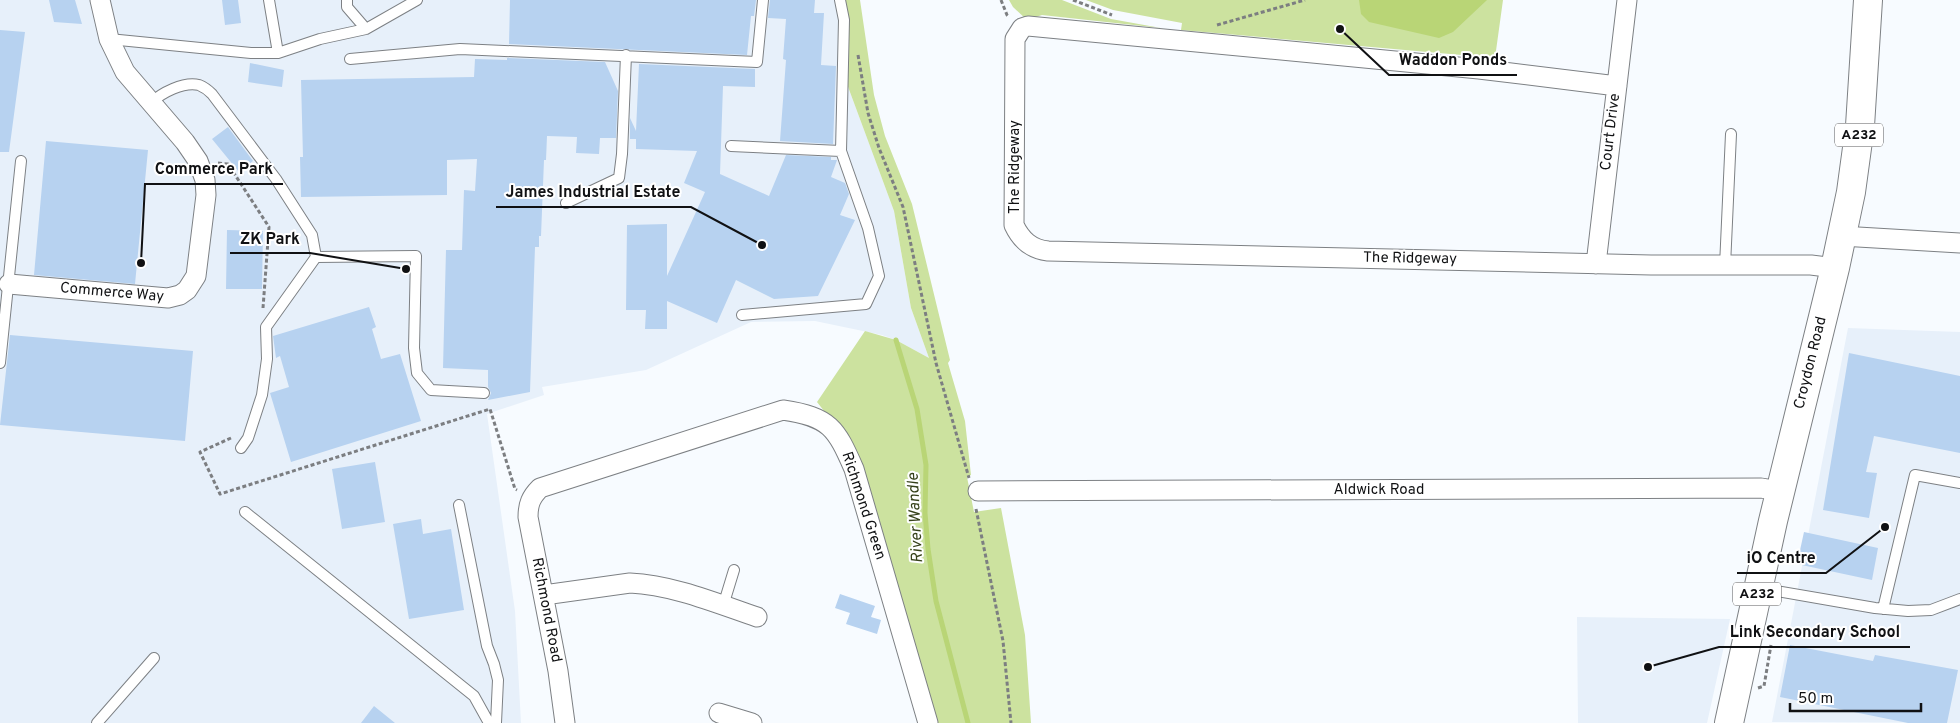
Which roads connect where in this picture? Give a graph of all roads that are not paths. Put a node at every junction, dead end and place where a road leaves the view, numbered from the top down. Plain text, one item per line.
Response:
1 (100, 0) edge
2 (269, 0) edge
3 (347, 0) edge
4 (416, 0) edge
5 (763, 0) edge
6 (840, 0) edge
7 (1627, 0) edge
8 (1868, 0) edge
9 (366, 29) junction
10 (109, 39) junction
11 (278, 53) junction
12 (626, 55) junction
13 (350, 59) dead end
14 (1617, 86) junction
15 (151, 103) junction
16 (1731, 134) dead end
17 (731, 146) dead end
18 (842, 151) junction
19 (21, 161) dead end
20 (566, 203) dead end
21 (1842, 236) junction
22 (1960, 243) edge
23 (316, 257) junction
24 (1596, 264) junction
25 (1725, 266) junction
26 (1835, 268) junction
27 (9, 284) junction
28 (742, 315) dead end
29 (0, 363) edge
30 (484, 393) dead end
31 (241, 448) dead end
32 (1960, 483) edge
33 (1780, 491) junction
34 (975, 494) road end
35 (531, 498) joint
36 (459, 505) dead end
37 (245, 512) dead end
38 (734, 570) dead end
39 (1758, 588) junction
40 (544, 595) junction
41 (1960, 599) edge
42 (723, 606) junction
43 (1883, 609) junction
44 (757, 616) dead end
45 (154, 658) dead end
46 (720, 713) dead end
47 (97, 723) edge
48 (489, 723) edge
49 (496, 723) edge
50 (565, 723) edge
51 (752, 723) edge
52 (928, 723) edge
53 (1729, 723) edge

1 - 10 street, Commerce Way
2 - 11 lane
3 - 9 lane
4 - 9 lane
5 - 12 lane
6 - 18 lane
7 - 14 street, Court Drive
8 - 21 highway, Croydon Road / A232
9 - 11 lane
10 - 11 lane
10 - 15 street, Commerce Way
12 - 13 lane
12 - 20 lane
14 - 24 street, Court Drive
14 - 24 street, The Ridgeway
15 - 23 lane
15 - 27 street, Commerce Way
16 - 25 lane
17 - 18 lane
18 - 28 lane
19 - 27 lane
21 - 22 street
21 - 26 highway, Croydon Road / A232
23 - 30 lane
23 - 31 lane
24 - 25 street, The Ridgeway
25 - 26 street, The Ridgeway
26 - 33 highway, Croydon Road / A232
27 - 29 lane
32 - 43 lane
33 - 34 street, Aldwick Road
33 - 39 highway, Croydon Road / A232
35 - 40 street, Richmond Road
35 - 52 street, Richmond Green
36 - 49 lane
37 - 48 lane
38 - 42 lane
39 - 43 lane
39 - 53 highway, Croydon Road / A232
40 - 42 street
40 - 50 street, Richmond Road
41 - 43 lane
42 - 44 street
45 - 47 lane
46 - 51 street

